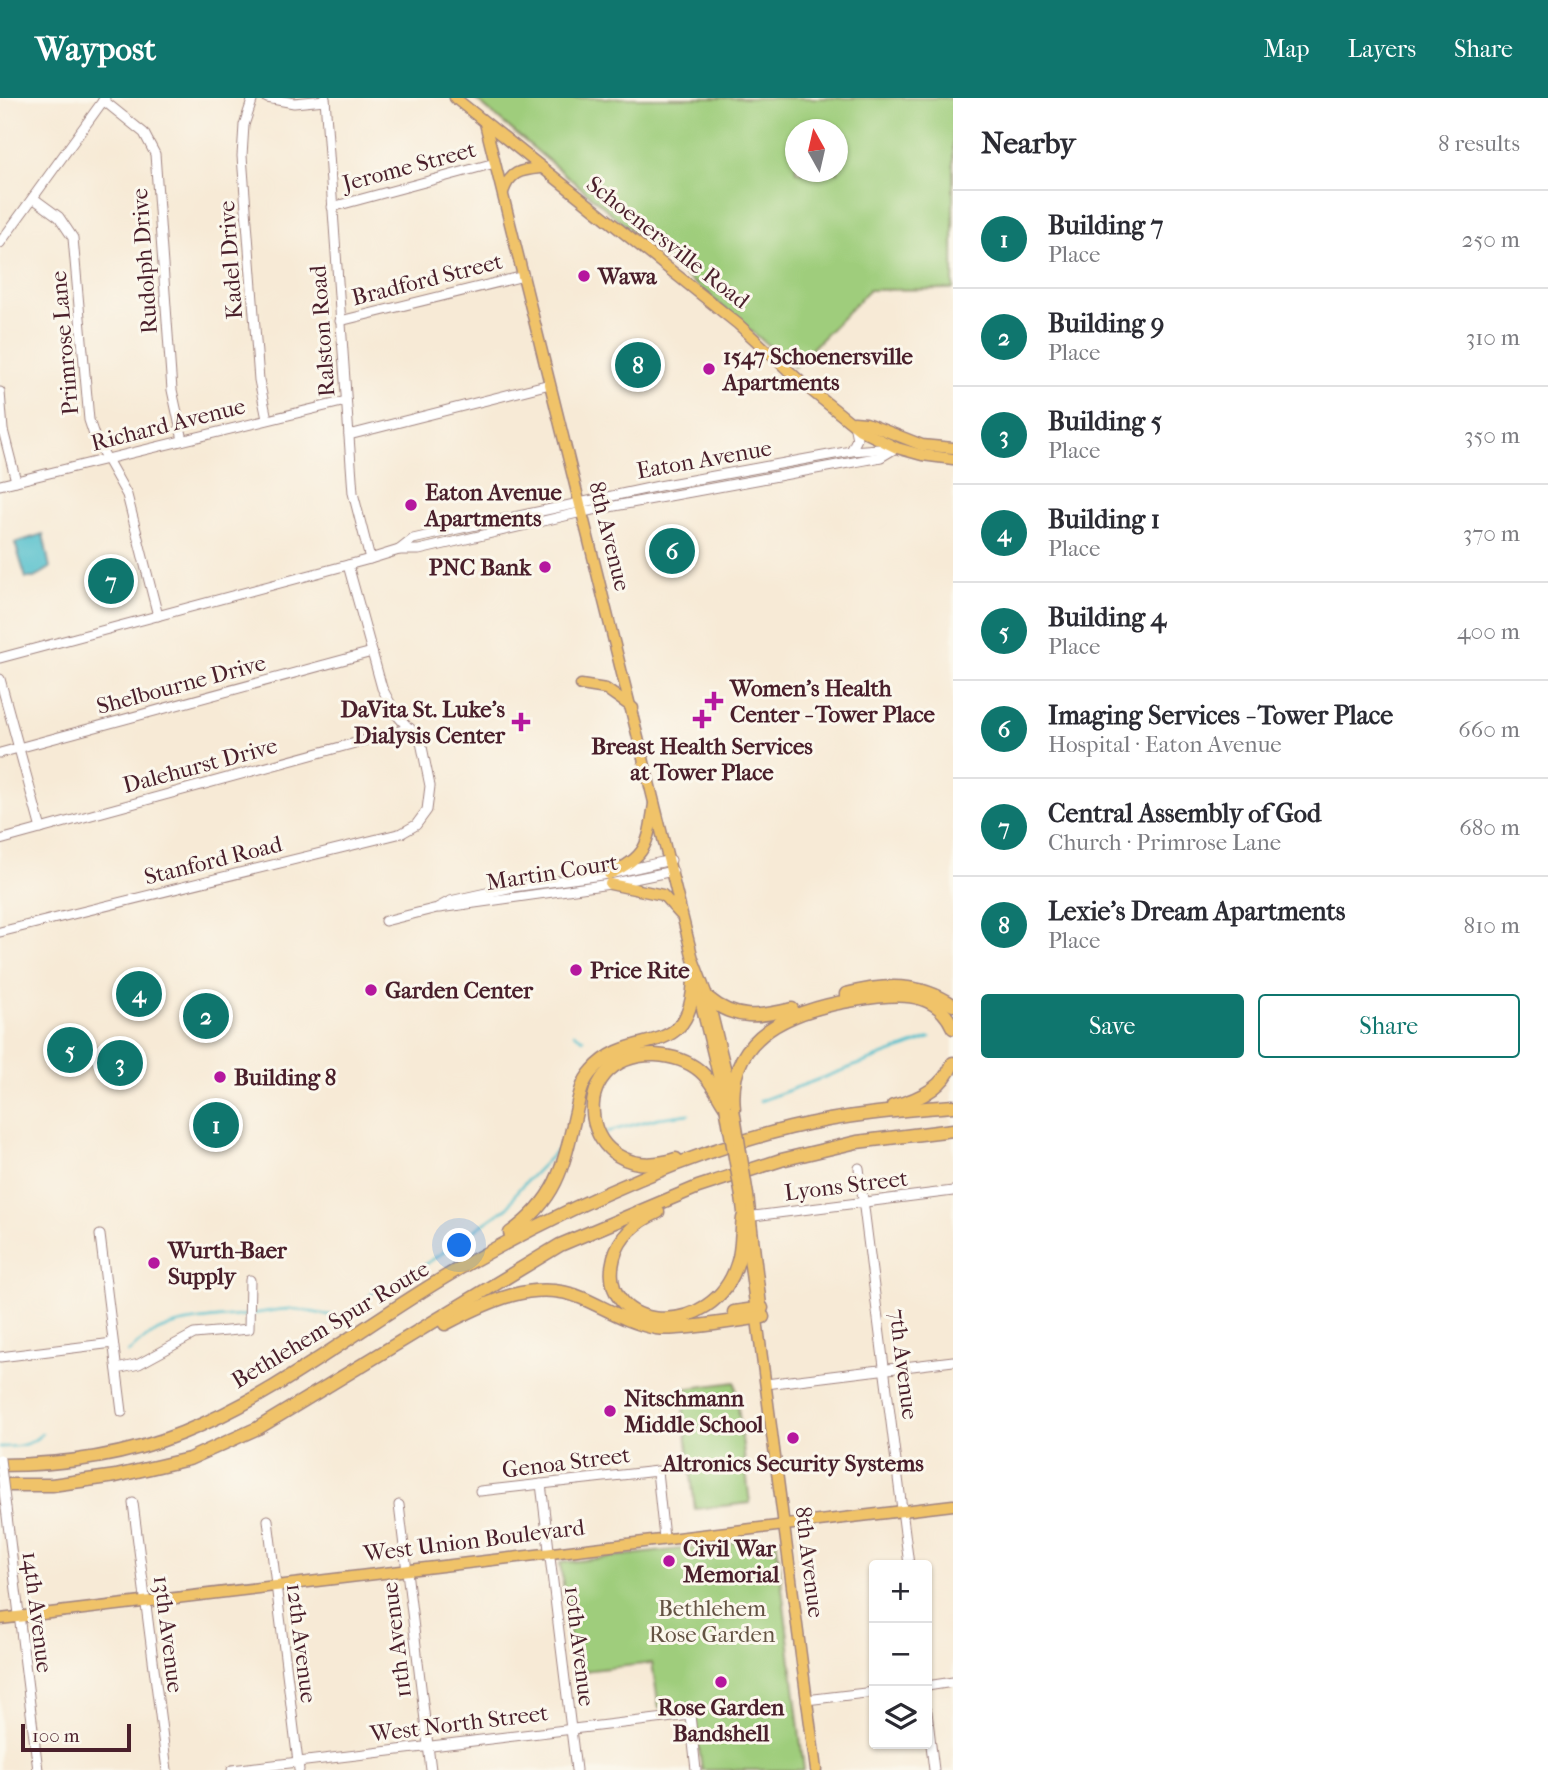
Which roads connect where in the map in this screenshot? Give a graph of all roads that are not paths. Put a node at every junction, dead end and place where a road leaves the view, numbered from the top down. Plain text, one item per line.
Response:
1 (253, 98) edge
2 (267, 98) edge
3 (455, 98) edge
4 (104, 99) edge
5 (325, 99) edge
6 (485, 123) junction
7 (495, 163) junction
8 (540, 168) junction
9 (503, 192) junction
10 (33, 198) junction
11 (332, 207) junction
12 (0, 243) edge
13 (524, 276) junction
14 (341, 321) junction
15 (550, 384) junction
16 (0, 392) edge
17 (346, 401) junction
18 (267, 419) junction
19 (854, 422) junction
20 (349, 435) junction
21 (183, 440) junction
22 (922, 445) junction
23 (897, 448) junction
24 (953, 448) edge
25 (851, 451) junction
26 (953, 459) edge
27 (107, 460) junction
28 (16, 481) junction
29 (0, 485) edge
30 (581, 506) junction
31 (370, 559) junction
32 (348, 565) junction
33 (158, 616) junction
34 (372, 652) junction
35 (0, 658) edge
36 (0, 679) edge
37 (581, 685) dead end
38 (633, 708) junction
39 (410, 728) junction
40 (19, 748) junction
41 (0, 753) edge
42 (655, 798) junction
43 (41, 829) junction
44 (0, 839) edge
45 (672, 866) junction
46 (610, 879) junction
47 (684, 919) junction
48 (385, 921) dead end
49 (0, 932) edge
50 (699, 989) junction
51 (953, 1005) edge
52 (953, 1028) edge
53 (953, 1063) edge
54 (953, 1106) edge
55 (730, 1107) junction
56 (865, 1113) junction
57 (953, 1130) edge
58 (757, 1138) junction
59 (781, 1160) junction
60 (859, 1168) dead end
61 (953, 1191) edge
62 (864, 1202) junction
63 (747, 1217) junction
64 (100, 1236) dead end
65 (466, 1264) junction
66 (250, 1280) dead end
67 (759, 1313) junction
68 (680, 1319) junction
69 (113, 1343) junction
70 (0, 1357) edge
71 (373, 1360) junction
72 (953, 1361) edge
73 (885, 1369) junction
74 (117, 1370) junction
75 (766, 1384) junction
76 (122, 1412) dead end
77 (0, 1459) edge
78 (0, 1465) edge
79 (541, 1484) junction
80 (0, 1485) edge
81 (480, 1491) dead end
82 (133, 1503) dead end
83 (399, 1505) dead end
84 (953, 1505) edge
85 (902, 1511) junction
86 (268, 1520) dead end
87 (785, 1524) junction
88 (664, 1538) junction
89 (549, 1552) junction
90 (908, 1560) edge
91 (407, 1569) junction
92 (276, 1585) junction
93 (145, 1599) junction
94 (19, 1616) junction
95 (0, 1619) edge
96 (953, 1682) edge
97 (932, 1684) edge
98 (869, 1693) edge
99 (806, 1700) junction
100 (571, 1729) junction
101 (428, 1747) junction
102 (931, 1749) edge
103 (299, 1766) edge
104 (38, 1770) edge
105 (167, 1770) edge
106 (232, 1770) edge
107 (431, 1770) edge
108 (576, 1770) edge
109 (696, 1770) edge
110 (816, 1770) edge
111 (934, 1770) edge

1 - 18 street, Kadel Drive
2 - 5 street
3 - 6 main road, Schoenersville Road
4 - 10 street
4 - 21 street, Rudolph Drive
5 - 11 street, Ralston Road
6 - 7 main road, 8th Avenue
6 - 8 main road, Schoenersville Road
7 - 9 main road, 8th Avenue
7 - 11 street, Jerome Street
8 - 9 main road
8 - 19 main road, Schoenersville Road
9 - 13 main road, 8th Avenue
10 - 12 street
10 - 27 street, Primrose Lane
11 - 14 street, Ralston Road
13 - 14 street, Bradford Street
13 - 15 main road, 8th Avenue
14 - 17 street, Ralston Road
15 - 20 street
15 - 30 main road, 8th Avenue
16 - 28 street
17 - 18 street, Richard Avenue
17 - 20 street, Ralston Road
18 - 21 street, Richard Avenue
19 - 22 main road, Schoenersville Road
19 - 23 main road, Schoenersville Road
19 - 25 street
20 - 31 street, Ralston Road
21 - 27 street, Richard Avenue
22 - 23 street, Eaton Avenue
22 - 24 main road, Schoenersville Road
23 - 25 street, Eaton Avenue
23 - 26 main road, Schoenersville Road
23 - 30 street, Eaton Avenue
25 - 30 street, Eaton Avenue
27 - 28 street, Richard Avenue
27 - 33 street, Primrose Lane
28 - 29 street, Richard Avenue
30 - 31 street, Eaton Avenue
30 - 38 main road, 8th Avenue
31 - 32 street, Eaton Avenue
32 - 33 street, Eaton Avenue
32 - 34 street
33 - 35 street, Eaton Avenue
34 - 39 street
34 - 40 street, Shelbourne Drive
36 - 40 street
37 - 38 main road
38 - 42 main road, 8th Avenue
39 - 43 street, Dalehurst Drive
39 - 49 street, Stanford Road
40 - 41 street, Shelbourne Drive
40 - 43 street
42 - 45 main road, 8th Avenue
42 - 46 main road
43 - 44 street, Dalehurst Drive
45 - 46 street, Martin Court
45 - 47 main road, 8th Avenue
46 - 47 main road
46 - 48 street, Martin Court
47 - 50 main road, 8th Avenue
50 - 51 highway
50 - 55 main road, 8th Avenue
50 - 65 highway
52 - 55 highway
53 - 56 highway
54 - 56 highway, Bethlehem Spur Route
55 - 58 highway
55 - 63 main road, 8th Avenue, bridge
56 - 58 highway, Bethlehem Spur Route
57 - 59 highway
58 - 65 highway, Bethlehem Spur Route
59 - 68 highway
59 - 71 highway
60 - 62 street, 7th Avenue
61 - 62 street, Lyons Street
62 - 63 street, Lyons Street
62 - 73 street, 7th Avenue
63 - 67 main road, 8th Avenue
63 - 68 highway
64 - 69 street
65 - 78 highway, Bethlehem Spur Route
66 - 74 street
67 - 68 highway
67 - 71 highway
67 - 75 main road, 8th Avenue
69 - 70 street
69 - 74 street
71 - 80 highway
72 - 73 street
73 - 75 street
73 - 85 street, 7th Avenue
74 - 76 street
75 - 87 main road, 8th Avenue
77 - 94 street, 14th Avenue, bridge
79 - 81 street, Genoa Street
79 - 88 street, Genoa Street
79 - 89 street, 10th Avenue
82 - 93 street, 13th Avenue
83 - 91 street, 11th Avenue
84 - 85 main road, West Union Boulevard
85 - 87 main road, West Union Boulevard
85 - 90 street, 7th Avenue
86 - 92 street, 12th Avenue
87 - 88 main road, West Union Boulevard
87 - 99 main road, 8th Avenue
88 - 89 main road, West Union Boulevard
89 - 91 main road, West Union Boulevard
89 - 100 street, 10th Avenue
91 - 92 main road, West Union Boulevard
91 - 101 street, 11th Avenue
92 - 93 main road, West Union Boulevard
92 - 103 street, 12th Avenue
93 - 94 main road, West Union Boulevard
93 - 105 street, 13th Avenue
94 - 95 main road, West Union Boulevard
94 - 104 street, 14th Avenue
96 - 97 street
98 - 99 street
99 - 110 main road, 8th Avenue
100 - 101 street, West North Street
100 - 108 street, 10th Avenue
100 - 109 street, West North Street
101 - 103 street, West North Street
101 - 107 street, 11th Avenue
102 - 111 street
103 - 106 street, West North Street

